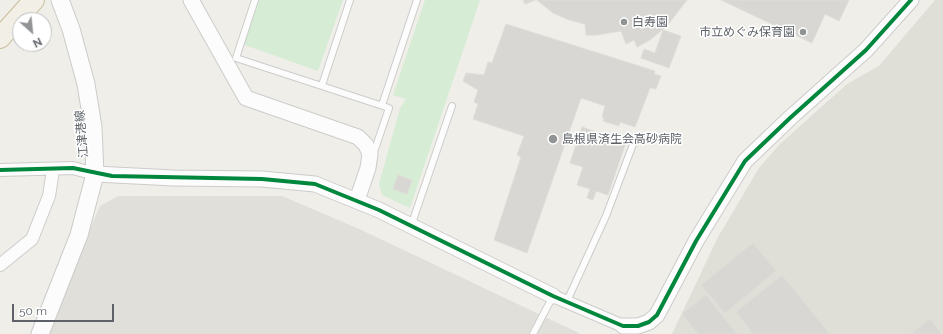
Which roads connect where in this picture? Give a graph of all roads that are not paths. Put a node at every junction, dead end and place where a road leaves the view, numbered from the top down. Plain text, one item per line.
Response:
1 (34, 0) edge
2 (60, 0) edge
3 (191, 0) edge
4 (255, 0) edge
5 (350, 0) edge
6 (416, 0) edge
7 (911, 0) edge
8 (0, 38) edge
9 (322, 85) junction
10 (382, 105) junction
11 (452, 106) dead end
12 (635, 139) dead end
13 (368, 168) junction
14 (0, 170) edge
15 (52, 170) junction
16 (95, 174) junction
17 (357, 200) junction
18 (412, 226) junction
19 (0, 265) edge
20 (553, 296) junction
21 (567, 301) junction
22 (629, 330) edge
23 (40, 334) edge
24 (533, 334) edge
25 (641, 334) edge

1 - 8 highway
2 - 16 main road, 江津港線
3 - 13 street
4 - 9 lane
5 - 9 lane
6 - 10 lane
7 - 22 street
9 - 10 lane
10 - 13 lane
11 - 18 lane
12 - 21 lane
13 - 17 street
14 - 15 street
15 - 16 street
15 - 19 street
16 - 17 street
16 - 23 main road, 江津港線
17 - 18 street
18 - 20 street
20 - 21 street
20 - 24 lane
21 - 22 street
22 - 25 lane

